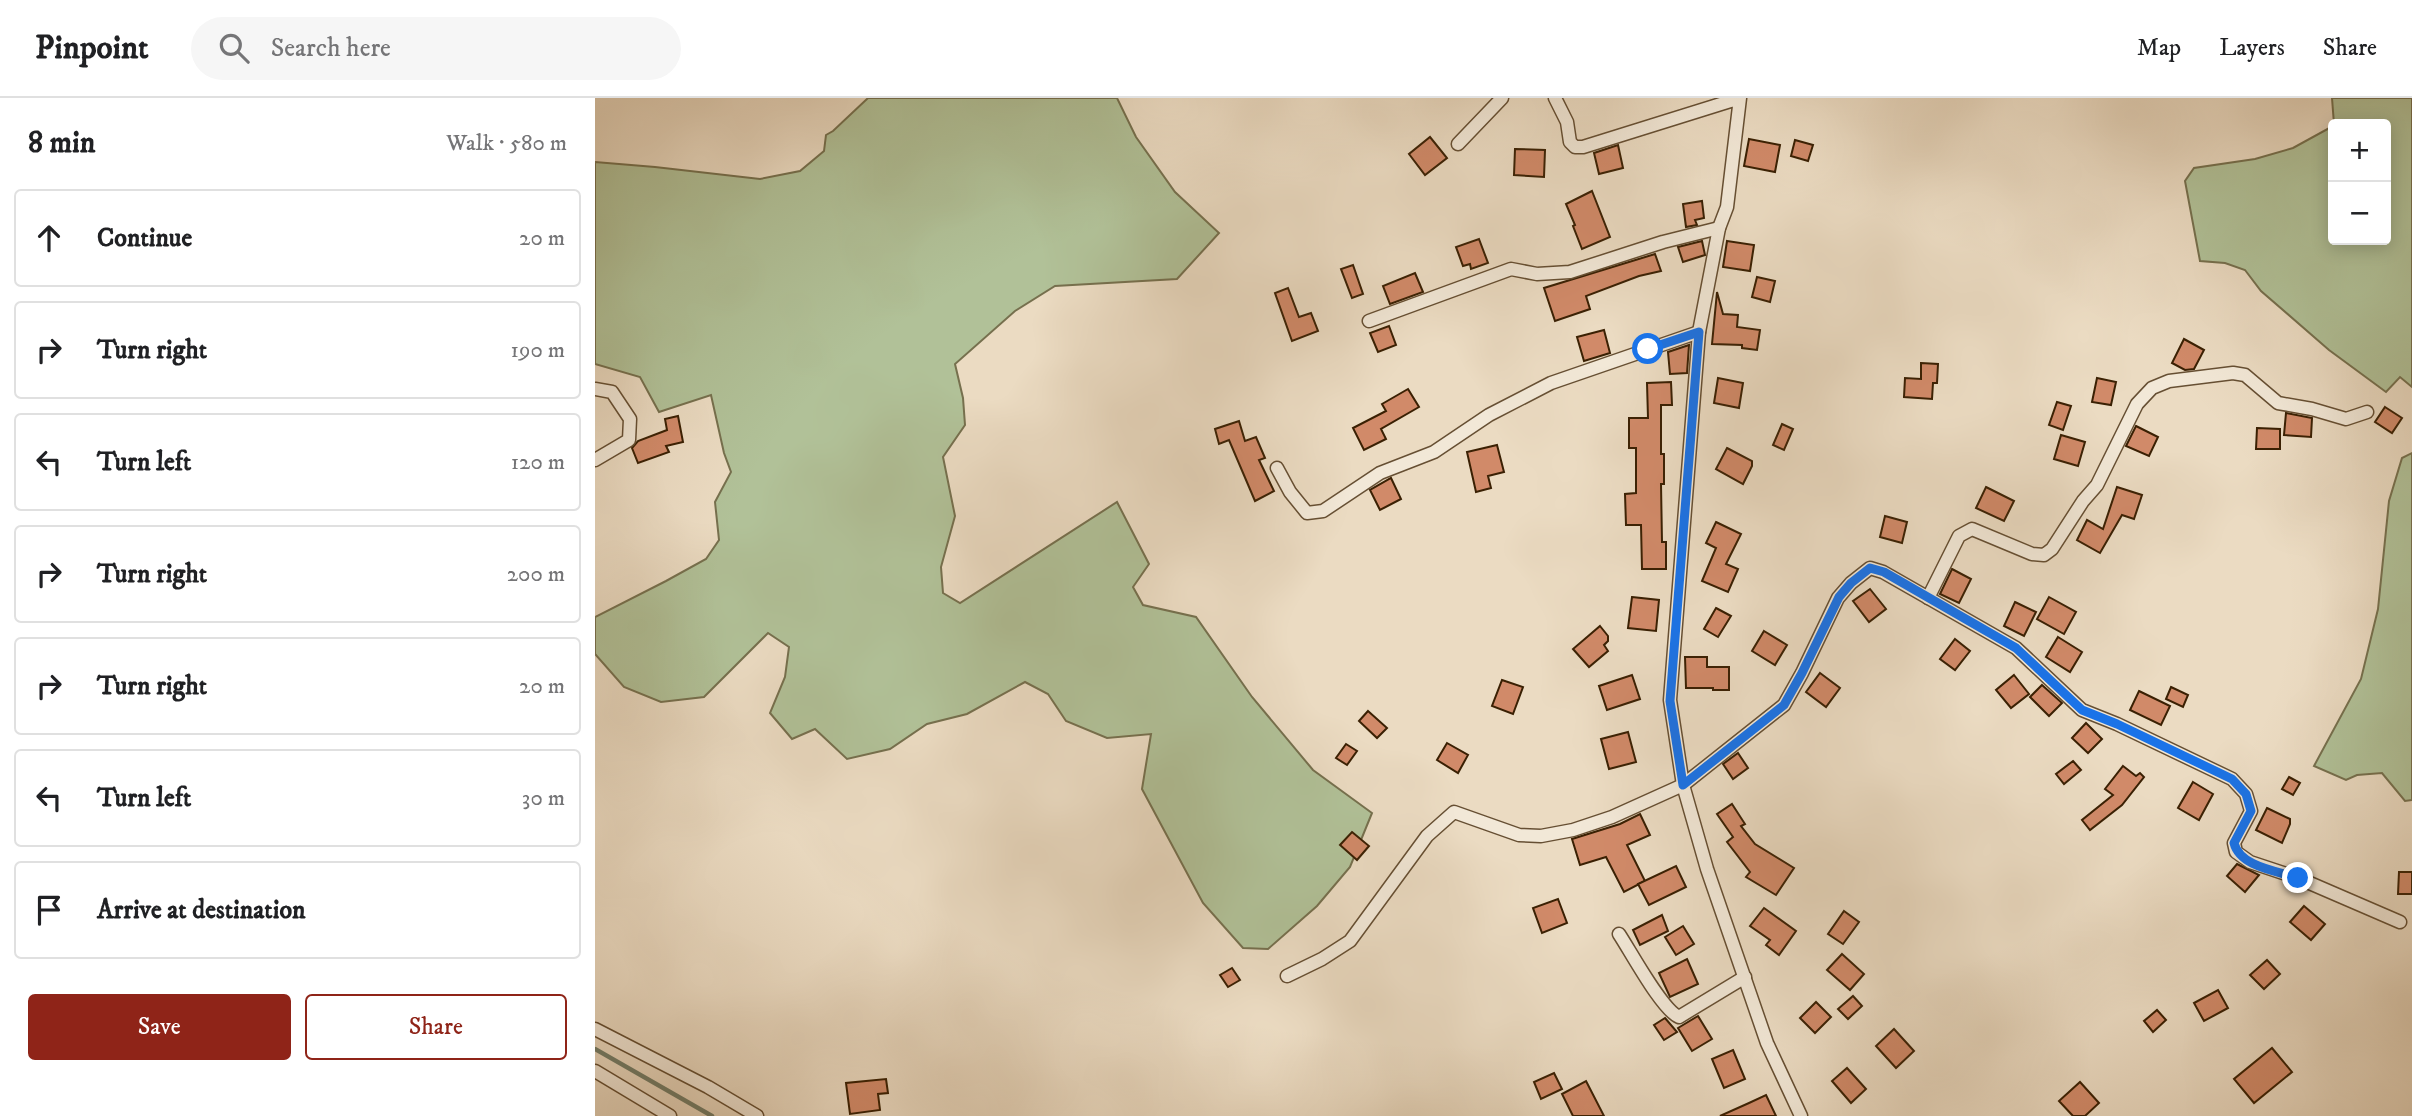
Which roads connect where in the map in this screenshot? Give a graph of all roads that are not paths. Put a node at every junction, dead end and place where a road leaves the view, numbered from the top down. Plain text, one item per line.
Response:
1 (1501, 98) edge
2 (1555, 98) edge
3 (1458, 144) dead end
4 (1719, 228) junction
5 (1369, 321) dead end
6 (1699, 332) junction
7 (595, 389) edge
8 (2367, 412) dead end
9 (595, 460) edge
10 (1277, 468) dead end
11 (1928, 598) junction
12 (1683, 785) junction
13 (2400, 922) dead end
14 (1619, 934) dead end
15 (1287, 976) dead end
16 (1745, 977) junction
17 (595, 1029) edge
18 (595, 1071) edge
19 (670, 1116) edge
20 (757, 1116) edge
21 (1801, 1116) edge

1 - 3 street
2 - 4 street
4 - 5 street
4 - 6 street
6 - 10 street
6 - 12 street
7 - 9 street
8 - 11 street
11 - 12 street
11 - 13 street
12 - 15 street
12 - 16 street
14 - 16 street
16 - 21 street
17 - 20 street
18 - 19 street

